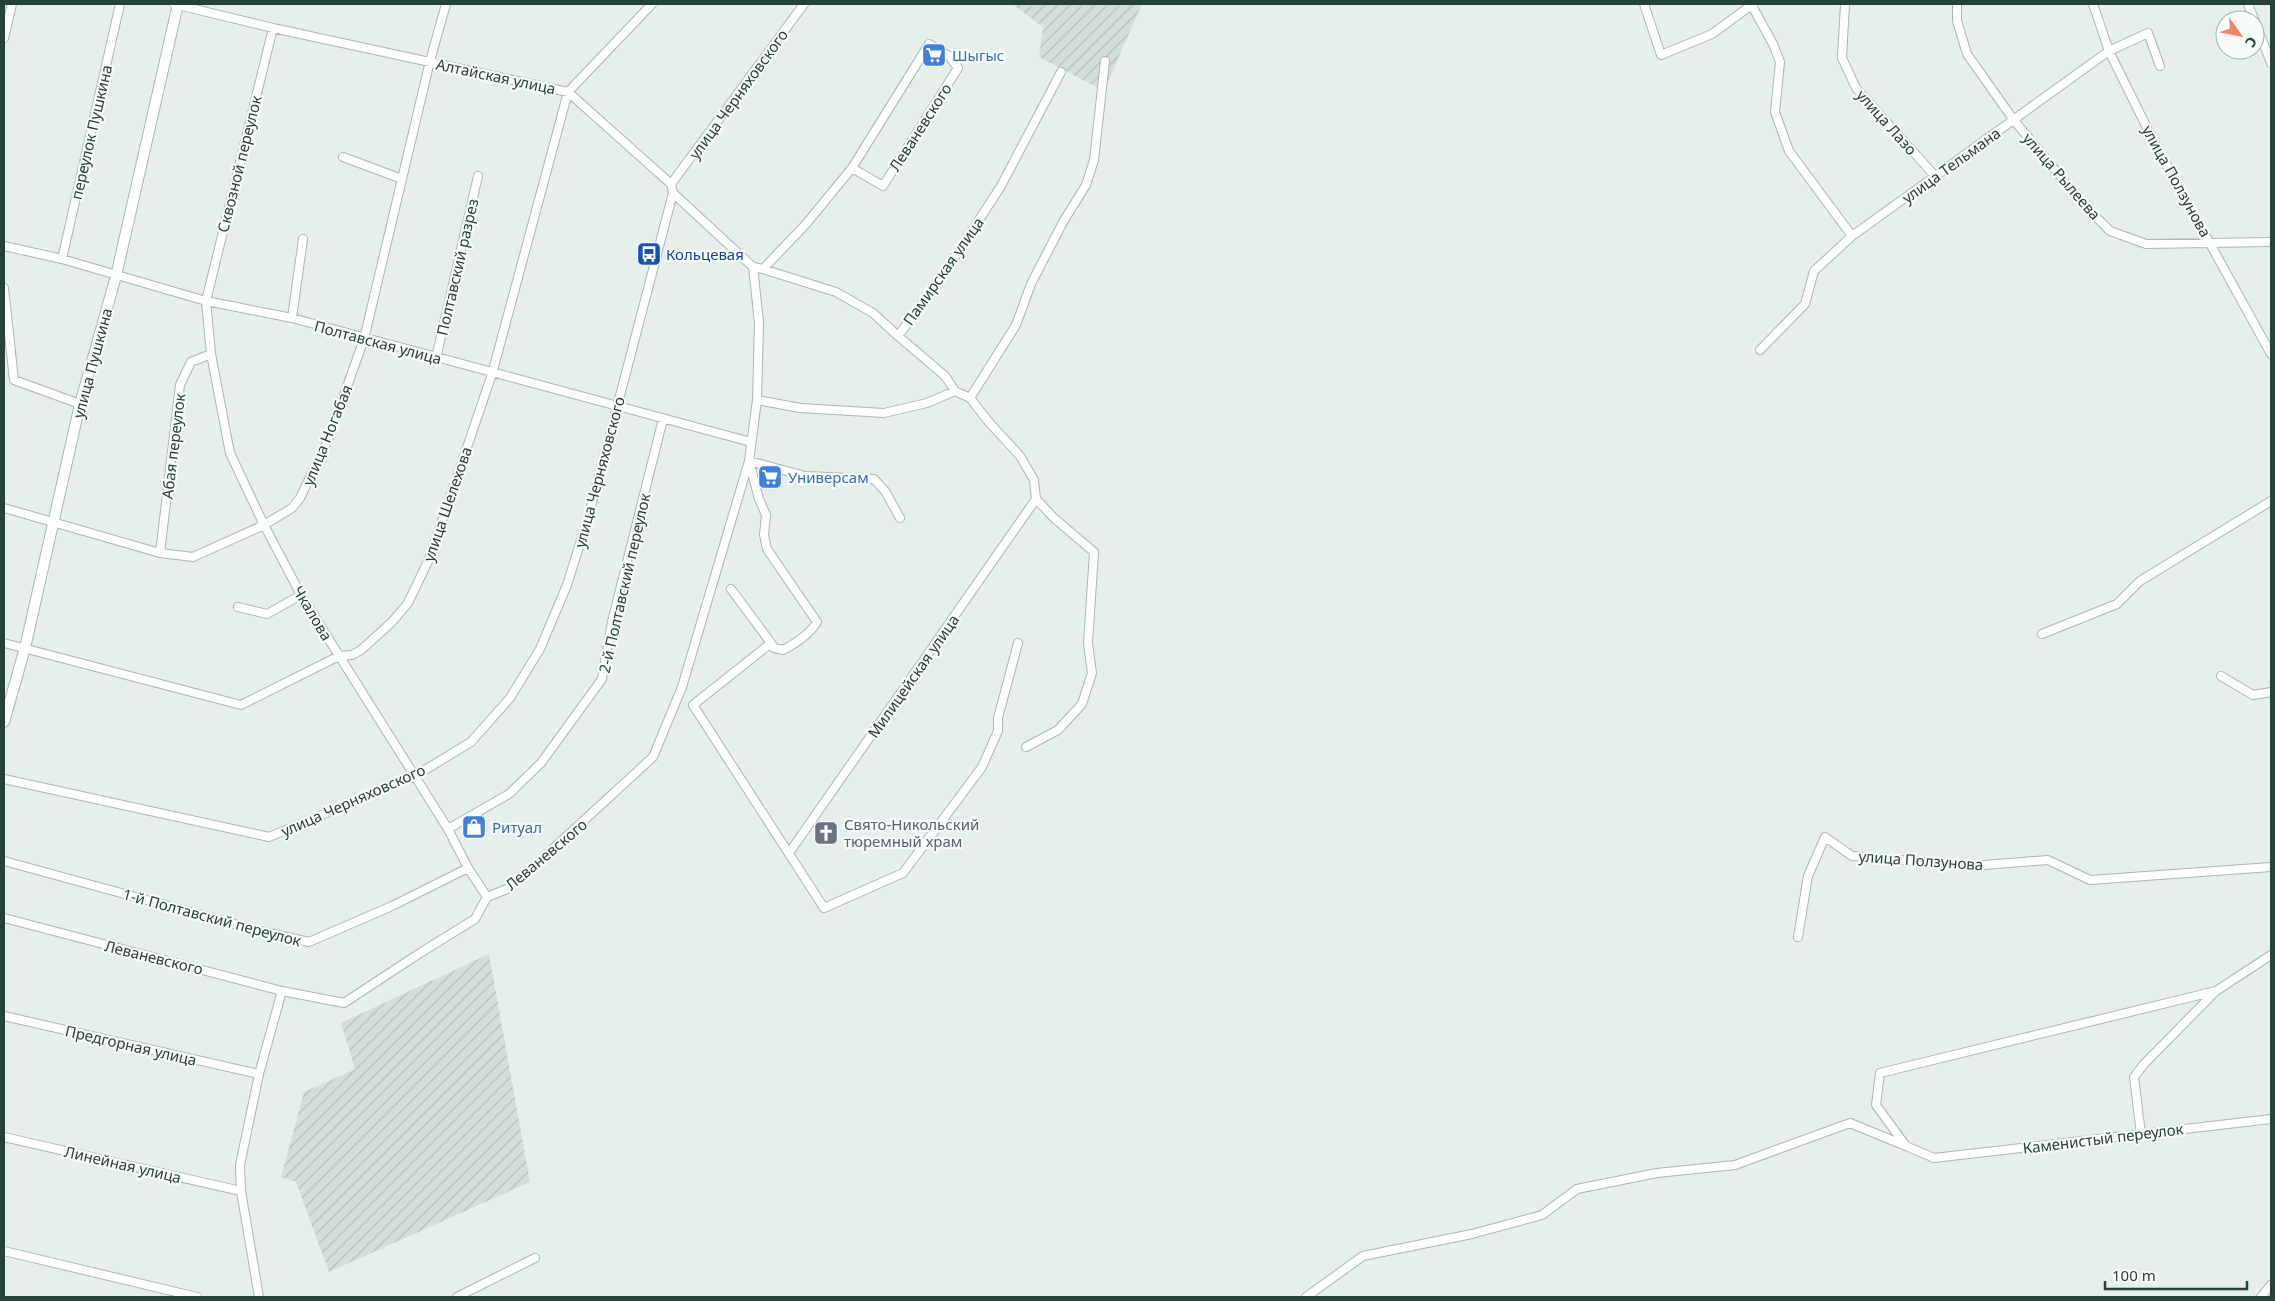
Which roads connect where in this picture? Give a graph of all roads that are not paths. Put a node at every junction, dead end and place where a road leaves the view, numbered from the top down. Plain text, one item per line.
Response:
1 (12, 4) edge
2 (120, 4) edge
3 (176, 4) edge
4 (446, 4) edge
5 (652, 4) edge
6 (804, 4) edge
7 (1644, 4) edge
8 (1752, 4) edge
9 (1845, 4) edge
10 (1957, 4) edge
11 (2093, 4) edge
12 (2248, 4) edge
13 (273, 28) junction
14 (4, 38) edge
15 (2110, 50) junction
16 (430, 61) junction
17 (1105, 61) dead end
18 (2271, 63) edge
19 (2160, 66) dead end
20 (1062, 72) dead end
21 (568, 92) junction
22 (2013, 119) junction
23 (342, 157) dead end
24 (852, 168) junction
25 (478, 176) dead end
26 (1936, 176) junction
27 (402, 179) junction
28 (671, 184) junction
29 (673, 193) junction
30 (1852, 236) junction
31 (303, 239) dead end
32 (2271, 242) edge
33 (2210, 243) junction
34 (4, 246) edge
35 (62, 259) junction
36 (753, 267) junction
37 (763, 269) junction
38 (116, 276) junction
39 (4, 288) edge
40 (206, 301) junction
41 (292, 318) junction
42 (898, 336) junction
43 (364, 339) junction
44 (1760, 350) dead end
45 (211, 354) junction
46 (2271, 354) edge
47 (436, 358) junction
48 (492, 374) junction
49 (955, 391) junction
50 (970, 398) junction
51 (758, 400) junction
52 (80, 404) junction
53 (616, 405) junction
54 (663, 419) junction
55 (751, 442) junction
56 (749, 461) junction
57 (1036, 499) junction
58 (2271, 501) edge
59 (4, 508) edge
60 (900, 518) dead end
61 (54, 523) junction
62 (264, 525) junction
63 (160, 553) junction
64 (732, 589) dead end
65 (301, 595) junction
66 (238, 607) dead end
67 (2042, 634) dead end
68 (4, 643) edge
69 (771, 643) junction
70 (1018, 643) dead end
71 (25, 648) junction
72 (339, 656) junction
73 (2221, 676) dead end
74 (2271, 692) edge
75 (4, 722) edge
76 (1026, 747) dead end
77 (415, 776) junction
78 (4, 779) edge
79 (448, 829) junction
80 (789, 853) junction
81 (4, 861) edge
82 (2271, 867) edge
83 (468, 868) junction
84 (487, 897) junction
85 (4, 918) edge
86 (1798, 937) dead end
87 (2271, 955) edge
88 (282, 991) junction
89 (2216, 991) junction
90 (4, 1016) edge
91 (259, 1074) junction
92 (2271, 1119) edge
93 (2140, 1134) junction
94 (4, 1137) edge
95 (1906, 1146) junction
96 (241, 1191) junction
97 (4, 1251) edge
98 (535, 1258) dead end
99 (2271, 1285) edge
100 (197, 1297) edge
101 (259, 1297) edge
102 (457, 1297) edge
103 (1306, 1297) edge
104 (2261, 1297) edge

1 - 14 street
2 - 35 street, переулок Пушкина
3 - 13 street, Алтайская улица
3 - 38 street, улица Пушкина
4 - 16 street, улица Ногабая
5 - 21 street, улица Шелехова
6 - 28 street, улица Черняховского
7 - 8 street
8 - 30 street
9 - 26 street, улица Лазо
10 - 22 street, улица Рылеева
11 - 15 street, улица Ползунова
12 - 18 street
13 - 16 street, Алтайская улица
13 - 40 street, Сквозной переулок
15 - 19 street, улица Тельмана
15 - 22 street, улица Тельмана
15 - 33 street, улица Ползунова
16 - 21 street, Алтайская улица
16 - 27 street, улица Ногабая
17 - 50 street
20 - 42 street, Памирская улица
21 - 28 street, Алтайская улица
21 - 48 street, улица Шелехова
22 - 26 street, улица Тельмана
22 - 33 street, улица Рылеева
23 - 27 street
24 - 24 street, Леваневского
24 - 37 street, Леваневского
25 - 47 street, Полтавский разрез
26 - 30 street, улица Тельмана
27 - 43 street, улица Ногабая
28 - 29 street
29 - 36 street
29 - 53 street, улица Черняховского
30 - 44 street, улица Тельмана
31 - 41 street
32 - 33 street, улица Рылеева
33 - 46 street, улица Ползунова
34 - 35 street, Полтавская улица
35 - 38 street, Полтавская улица
36 - 37 street
36 - 51 street, Леваневского
37 - 42 street, Памирская улица
38 - 40 street, Полтавская улица
38 - 52 street, улица Пушкина
39 - 52 street
40 - 41 street, Полтавская улица
40 - 45 street, Чкалова
41 - 43 street, Полтавская улица
42 - 49 street
43 - 47 street, Полтавская улица
43 - 62 street, улица Ногабая
45 - 62 street, Чкалова
45 - 63 street, Абая переулок
47 - 48 street, Полтавская улица
48 - 53 street, Полтавская улица
48 - 72 street, улица Шелехова
49 - 50 street
49 - 51 street
50 - 57 street
51 - 55 street, Леваневского
52 - 61 street, улица Пушкина
53 - 54 street, Полтавская улица
53 - 77 street, улица Черняховского
54 - 55 street, Полтавская улица
54 - 79 street, 2-й Полтавский переулок
55 - 56 street, Леваневского
56 - 60 street
56 - 69 street, Леваневского
56 - 84 street, Леваневского
57 - 76 street
57 - 80 street, Милицейская улица
58 - 67 street
59 - 61 street, улица Ногабая
61 - 63 street, улица Ногабая
61 - 71 street, улица Пушкина
62 - 63 street, улица Ногабая
62 - 65 street, Чкалова
64 - 69 street
65 - 66 street
65 - 72 street, Чкалова
68 - 71 street, улица Шелехова
69 - 80 street
70 - 80 street
71 - 72 street, улица Шелехова
71 - 75 street, улица Пушкина
72 - 77 street, Чкалова
73 - 74 street
77 - 78 street, улица Черняховского
77 - 79 street, Чкалова
79 - 83 street, Чкалова
81 - 83 street, 1-й Полтавский переулок
82 - 86 street, улица Ползунова
83 - 84 street, Чкалова
84 - 88 street, Леваневского
85 - 88 street, Леваневского
87 - 89 street
88 - 91 street
89 - 93 street
89 - 95 street
90 - 91 street, Предгорная улица
91 - 96 street
92 - 93 street, Каменистый переулок
93 - 95 street, Каменистый переулок
94 - 96 street, Линейная улица
95 - 103 street
96 - 101 street
97 - 100 street
98 - 102 street
99 - 104 street

